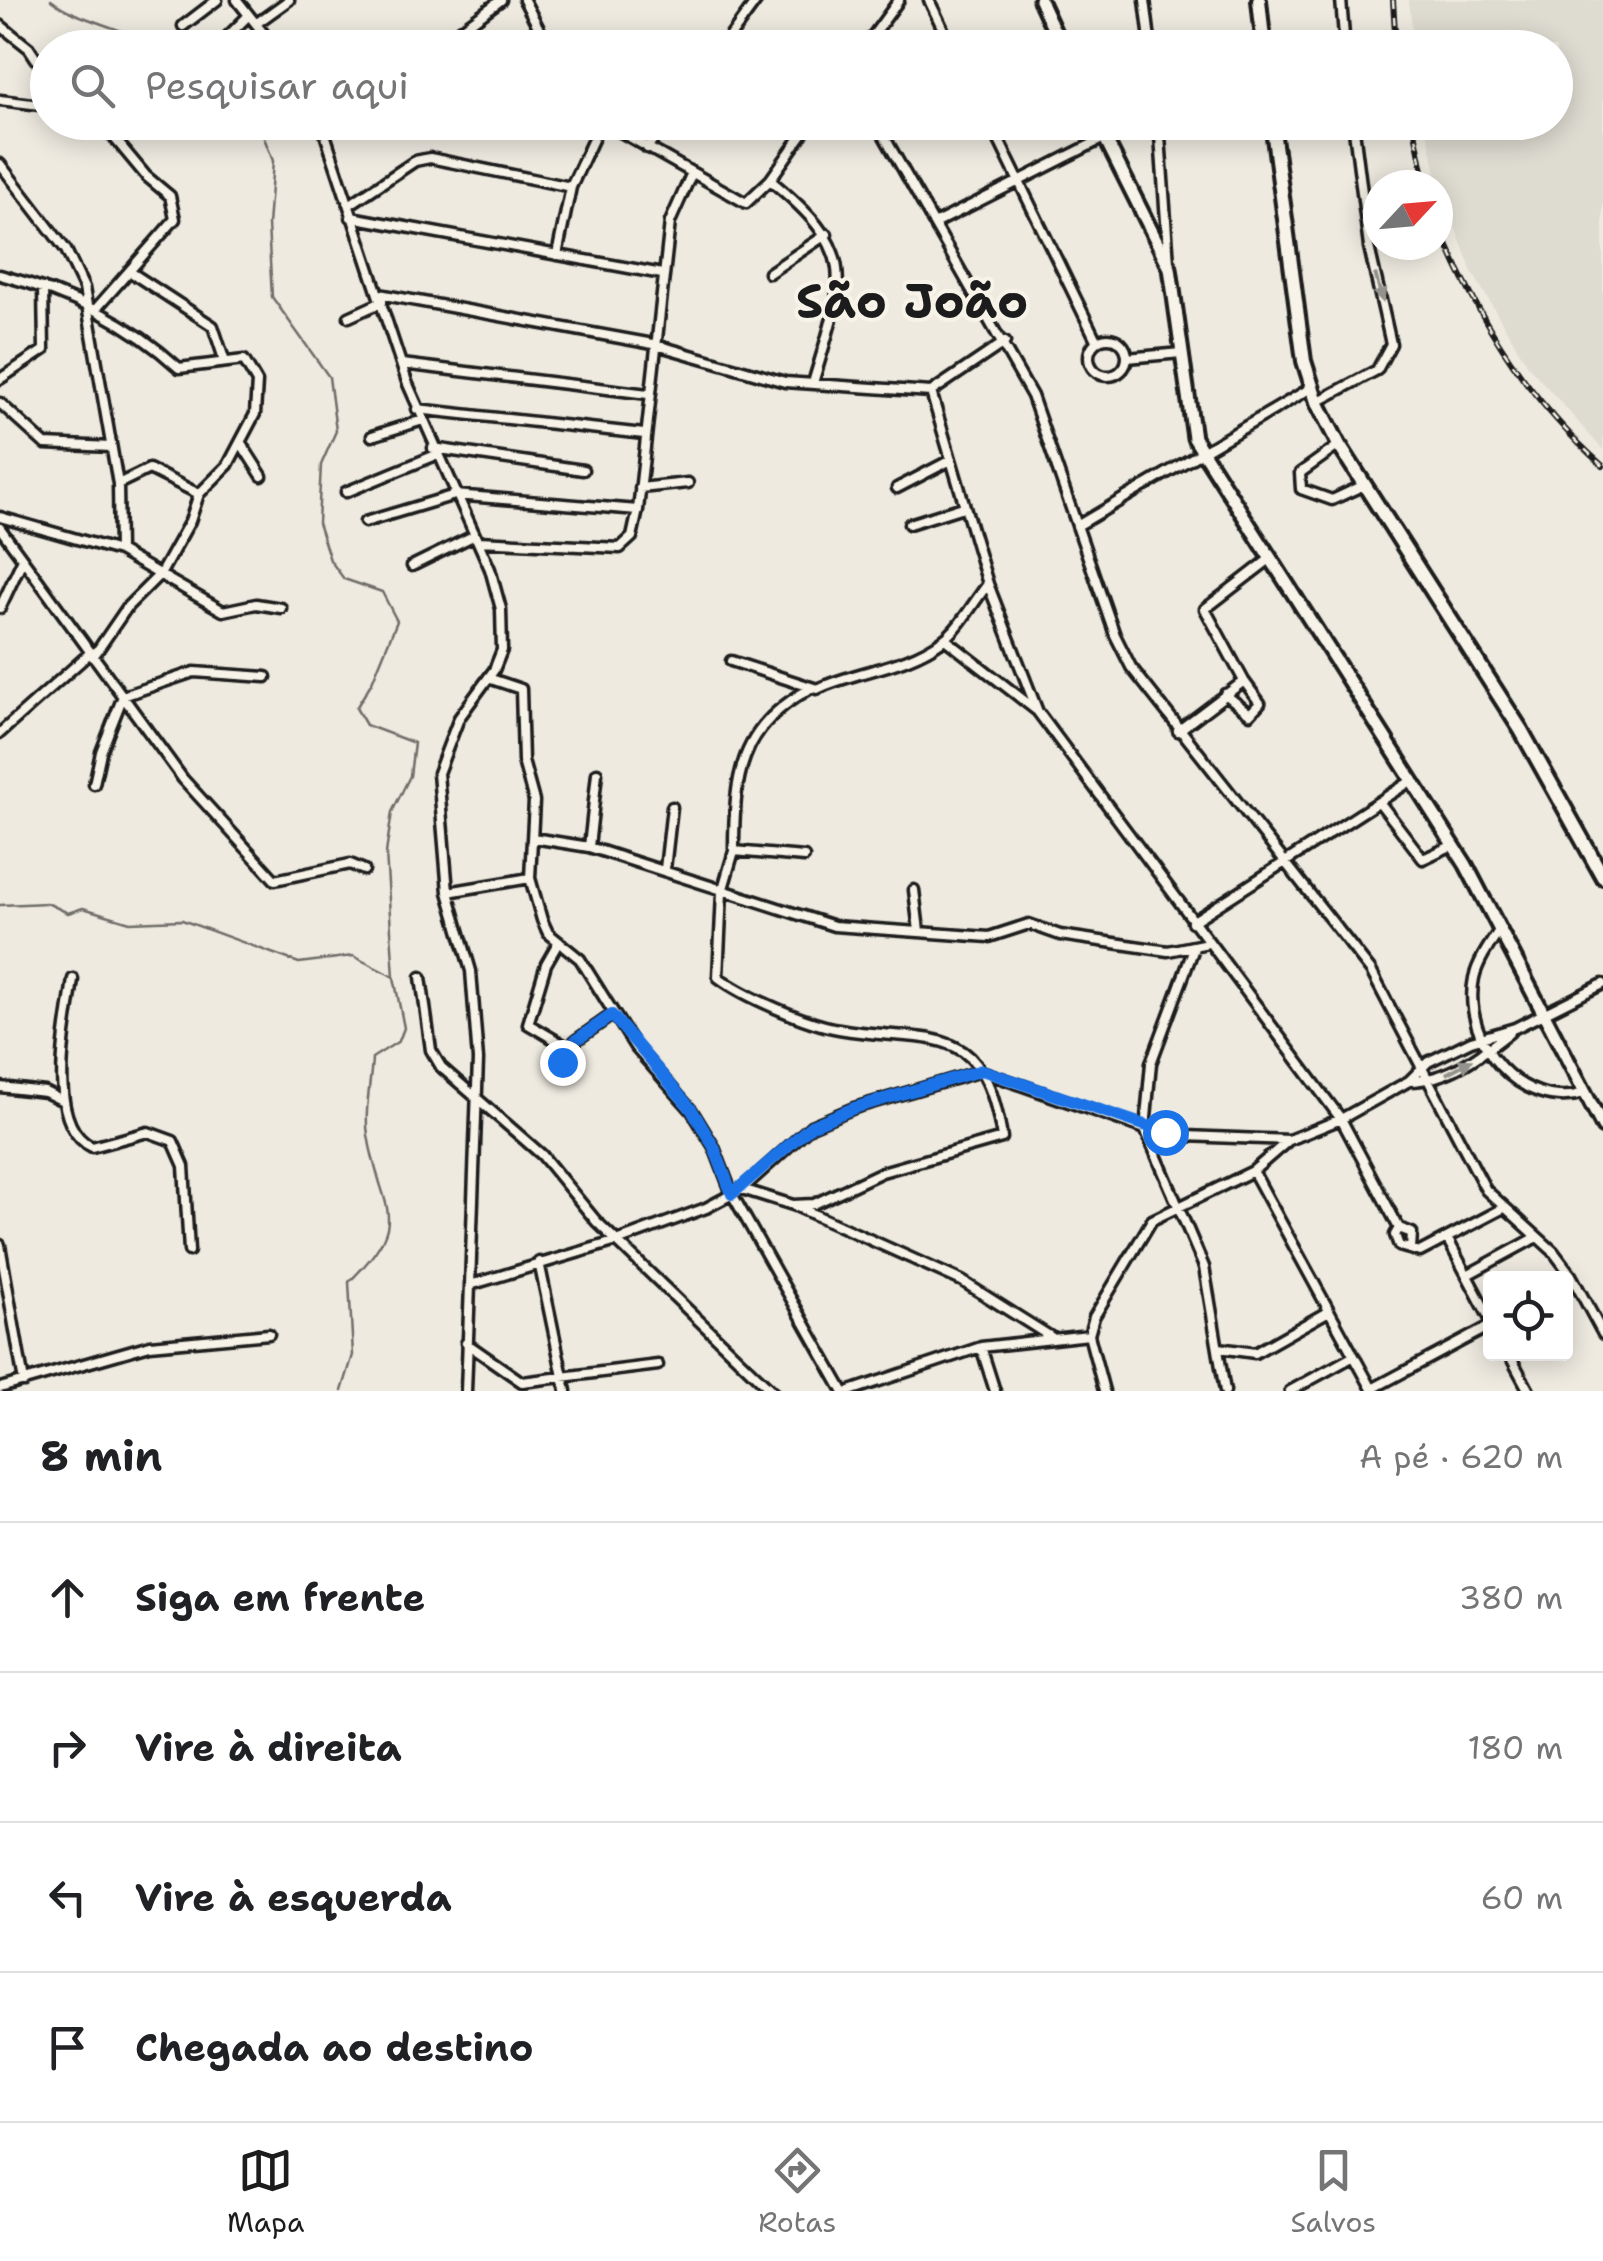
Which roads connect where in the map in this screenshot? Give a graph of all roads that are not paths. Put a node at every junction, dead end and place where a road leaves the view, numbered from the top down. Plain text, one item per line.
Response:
1 (217, 0) edge
2 (237, 0) edge
3 (289, 0) edge
4 (501, 0) edge
5 (524, 0) edge
6 (757, 0) edge
7 (899, 0) edge
8 (929, 0) edge
9 (1145, 0) edge
10 (1258, 0) edge
11 (1341, 0) edge
12 (1040, 1) edge
13 (249, 15) junction
14 (256, 23) junction
15 (0, 25) edge
16 (183, 26) dead end
17 (234, 30) edge
18 (261, 30) edge
19 (460, 30) edge
20 (540, 30) edge
21 (735, 30) edge
22 (877, 30) edge
23 (943, 30) edge
24 (1054, 30) edge
25 (1148, 30) edge
26 (1262, 30) edge
27 (1344, 30) edge
28 (30, 51) edge
29 (0, 100) edge
30 (30, 104) edge
31 (117, 140) edge
32 (326, 140) edge
33 (593, 140) edge
34 (634, 140) edge
35 (654, 140) edge
36 (798, 140) edge
37 (887, 140) edge
38 (999, 140) edge
39 (1100, 140) edge
40 (1105, 140) edge
41 (1159, 140) edge
42 (1275, 140) edge
43 (1356, 140) edge
44 (648, 148) junction
45 (0, 164) edge
46 (691, 174) junction
47 (770, 180) junction
48 (1020, 184) junction
49 (570, 186) junction
50 (349, 205) junction
51 (352, 216) junction
52 (936, 223) junction
53 (828, 234) junction
54 (558, 254) junction
55 (1170, 268) junction
56 (132, 273) junction
57 (662, 274) junction
58 (769, 274) dead end
59 (0, 275) edge
60 (43, 288) junction
61 (381, 298) junction
62 (92, 308) junction
63 (349, 316) dead end
64 (1005, 342) junction
65 (1097, 342) junction
66 (653, 344) junction
67 (1181, 352) junction
68 (1127, 358) junction
69 (225, 362) junction
70 (402, 364) junction
71 (0, 379) edge
72 (813, 383) junction
73 (1311, 388) junction
74 (931, 392) junction
75 (648, 394) junction
76 (1317, 402) junction
77 (0, 403) edge
78 (417, 409) junction
79 (423, 420) junction
80 (644, 434) junction
81 (372, 436) dead end
82 (241, 444) junction
83 (1339, 445) junction
84 (112, 447) junction
85 (434, 451) junction
86 (1203, 452) junction
87 (949, 460) junction
88 (582, 470) dead end
89 (262, 476) dead end
90 (688, 483) dead end
91 (118, 484) junction
92 (1364, 485) junction
93 (640, 488) junction
94 (897, 488) dead end
95 (346, 492) dead end
96 (199, 494) junction
97 (454, 495) junction
98 (963, 507) junction
99 (638, 510) junction
100 (0, 516) edge
101 (365, 522) dead end
102 (909, 524) dead end
103 (1077, 526) junction
104 (0, 528) edge
105 (476, 538) junction
106 (118, 552) junction
107 (1271, 558) junction
108 (21, 562) junction
109 (412, 566) dead end
110 (161, 573) junction
111 (988, 584) junction
112 (0, 608) edge
113 (281, 608) dead end
114 (945, 640) junction
115 (92, 655) junction
116 (732, 661) dead end
117 (266, 677) dead end
118 (488, 678) junction
119 (1244, 681) junction
120 (810, 688) junction
121 (1224, 694) junction
122 (123, 696) junction
123 (1038, 712) junction
124 (1178, 731) junction
125 (0, 733) edge
126 (597, 774) dead end
127 (1411, 781) junction
128 (94, 784) dead end
129 (1380, 803) junction
130 (672, 807) dead end
131 (533, 838) junction
132 (1453, 845) junction
133 (589, 847) junction
134 (734, 850) junction
135 (804, 857) dead end
136 (1287, 861) junction
137 (664, 869) junction
138 (364, 870) dead end
139 (1603, 877) edge
140 (530, 878) junction
141 (914, 890) dead end
142 (448, 892) junction
143 (722, 892) junction
144 (1192, 922) junction
145 (1502, 926) junction
146 (919, 931) junction
147 (558, 943) junction
148 (1208, 944) junction
149 (1195, 947) junction
150 (420, 977) dead end
151 (73, 979) dead end
152 (1603, 984) edge
153 (1547, 1013) junction
154 (612, 1015) junction
155 (1515, 1028) junction
156 (1482, 1037) junction
157 (570, 1048) junction
158 (1488, 1049) junction
159 (1421, 1066) junction
160 (560, 1070) dead end
161 (982, 1070) junction
162 (1409, 1081) junction
163 (1428, 1081) junction
164 (0, 1088) edge
165 (1585, 1092) junction
166 (63, 1101) junction
167 (480, 1106) junction
168 (1341, 1119) junction
169 (1603, 1127) edge
170 (1145, 1128) junction
171 (1289, 1140) junction
172 (1253, 1172) junction
173 (742, 1189) junction
174 (732, 1194) junction
175 (793, 1205) junction
176 (1178, 1207) junction
177 (1502, 1209) junction
178 (1398, 1228) junction
179 (1536, 1237) junction
180 (1447, 1238) junction
181 (617, 1242) junction
182 (0, 1245) edge
183 (1411, 1249) junction
184 (189, 1251) dead end
185 (539, 1262) junction
186 (1467, 1275) junction
187 (470, 1285) junction
188 (1483, 1308) edge
189 (1329, 1311) junction
190 (1483, 1326) edge
191 (269, 1334) dead end
192 (1603, 1334) edge
193 (1088, 1335) junction
194 (1052, 1337) junction
195 (466, 1343) junction
196 (981, 1347) junction
197 (1220, 1348) junction
198 (1354, 1356) junction
199 (1513, 1361) edge
200 (658, 1366) dead end
201 (562, 1374) junction
202 (24, 1382) junction
203 (0, 1388) edge
204 (1372, 1390) edge
205 (466, 1391) edge
206 (566, 1391) edge
207 (772, 1391) edge
208 (846, 1391) edge
209 (996, 1391) edge
210 (1104, 1391) edge
211 (1226, 1391) edge
212 (1290, 1391) edge
213 (1529, 1391) edge

1 - 16 street
2 - 13 street
3 - 14 street
4 - 19 street
5 - 20 street
6 - 21 street
7 - 22 street
8 - 23 street
9 - 25 street
10 - 26 main road
11 - 27 street
12 - 24 street
13 - 14 street
13 - 17 street
14 - 18 street
15 - 28 street
29 - 30 street
31 - 56 street
32 - 50 street
33 - 49 street
34 - 44 street
35 - 44 street
36 - 47 street
37 - 52 street
38 - 48 street
39 - 48 street
40 - 55 street
41 - 55 street
42 - 73 main road
43 -> 76 street
44 - 46 street
45 - 62 street
46 - 47 street
46 - 57 street
47 - 53 street
48 - 52 street
48 - 65 street
49 - 50 street
49 - 54 street
50 - 51 street
51 - 54 street
51 - 61 street
52 - 64 street
53 - 58 street
53 - 72 street
54 - 57 street
55 - 67 street
56 - 62 street
56 - 69 street
57 - 66 street
59 - 60 street
60 - 62 street
60 - 71 street
61 - 63 street
61 - 66 street
61 - 70 street
62 - 69 street
62 - 84 street
64 - 74 street
64 - 103 street
65 - 68 street
65 - 68 street
66 - 72 street
66 - 75 street
67 - 68 street
67 - 86 street
69 - 82 street
70 - 75 street
70 - 78 street
72 - 74 street
73 - 76 main road
73 - 86 street
74 - 87 street
75 - 80 street
76 - 83 main road
77 - 84 street
78 - 79 street
78 - 80 street
79 - 81 street
79 - 85 street
80 - 93 street
82 - 89 street
82 - 96 street
83 - 92 main road
83 - 92 street
84 - 91 street
85 - 88 street
85 - 95 street
85 - 97 street
86 - 103 street
86 - 107 street
87 - 94 street
87 - 98 street
90 - 93 street
91 - 96 street
91 - 106 street
92 - 139 main road
93 - 99 street
96 - 110 street
97 - 99 street
97 - 101 street
97 - 105 street
98 - 102 street
98 - 111 street
99 - 105 street
100 - 106 street
103 - 124 street
104 - 108 street
105 - 109 street
105 - 118 street
106 - 110 street
107 - 119 street
107 - 127 street
108 - 112 street
108 - 115 street
110 - 113 street
110 - 115 street
111 - 114 street
111 - 123 street
114 - 120 street
114 - 123 street
115 - 122 street
115 - 125 street
116 - 120 street
117 - 122 street
118 - 131 street
118 - 142 street
119 - 121 street
119 - 121 street
120 - 134 street
121 - 124 street
122 - 128 street
122 - 138 street
123 - 144 street
124 - 136 street
126 - 133 street
127 - 129 street
127 - 132 street
129 - 132 street
129 - 136 street
130 - 137 street
131 - 133 street
131 - 140 street
132 - 145 street
133 - 137 street
134 - 135 street
134 - 143 street
136 - 144 street
136 - 159 street
137 - 143 street
140 - 142 street
140 - 147 street
141 - 146 street
142 - 167 street
143 - 146 street
143 - 161 street
144 - 148 street
145 - 153 street
145 - 156 street
146 - 149 street
147 - 154 street
147 - 157 street
148 - 149 street
148 - 168 street
149 - 170 street
150 - 167 street
151 - 166 street
152 - 153 street
153 - 155 street
153 - 165 street
154 - 157 street
154 - 174 street
155 - 156 street
155 - 158 street
156 - 158 street
156 - 159 street
157 - 160 street
163 -> 158 street
158 - 165 street
159 - 162 street
159 - 163 street
161 - 170 street
161 - 173 street
161 - 175 street
162 - 163 street
162 - 168 street
163 - 177 street
164 - 166 street
165 - 169 street
166 - 184 street
167 - 181 street
167 - 187 street
168 - 171 street
168 - 178 street
170 - 171 street
170 - 176 street
171 - 172 street
172 - 176 street
172 - 189 street
173 - 174 street
173 - 175 street
174 - 181 street
174 - 208 street
175 - 194 street
176 - 193 street
176 - 197 street
177 - 179 street
177 - 180 street
178 - 183 street
178 - 183 street
179 - 186 street
179 - 192 street
180 - 183 street
180 - 186 street
181 - 185 street
181 - 207 street
182 - 202 street
185 - 187 street
185 - 201 street
186 - 188 street
187 - 195 street
189 - 197 street
189 - 198 street
190 - 204 street
191 - 202 street
193 - 194 street
193 - 210 street
194 - 196 street
195 - 201 street
195 - 205 street
196 - 208 street
196 - 209 street
197 - 211 street
198 - 204 street
198 - 212 street
199 - 213 street
200 - 201 street
201 - 206 street
202 - 203 street

